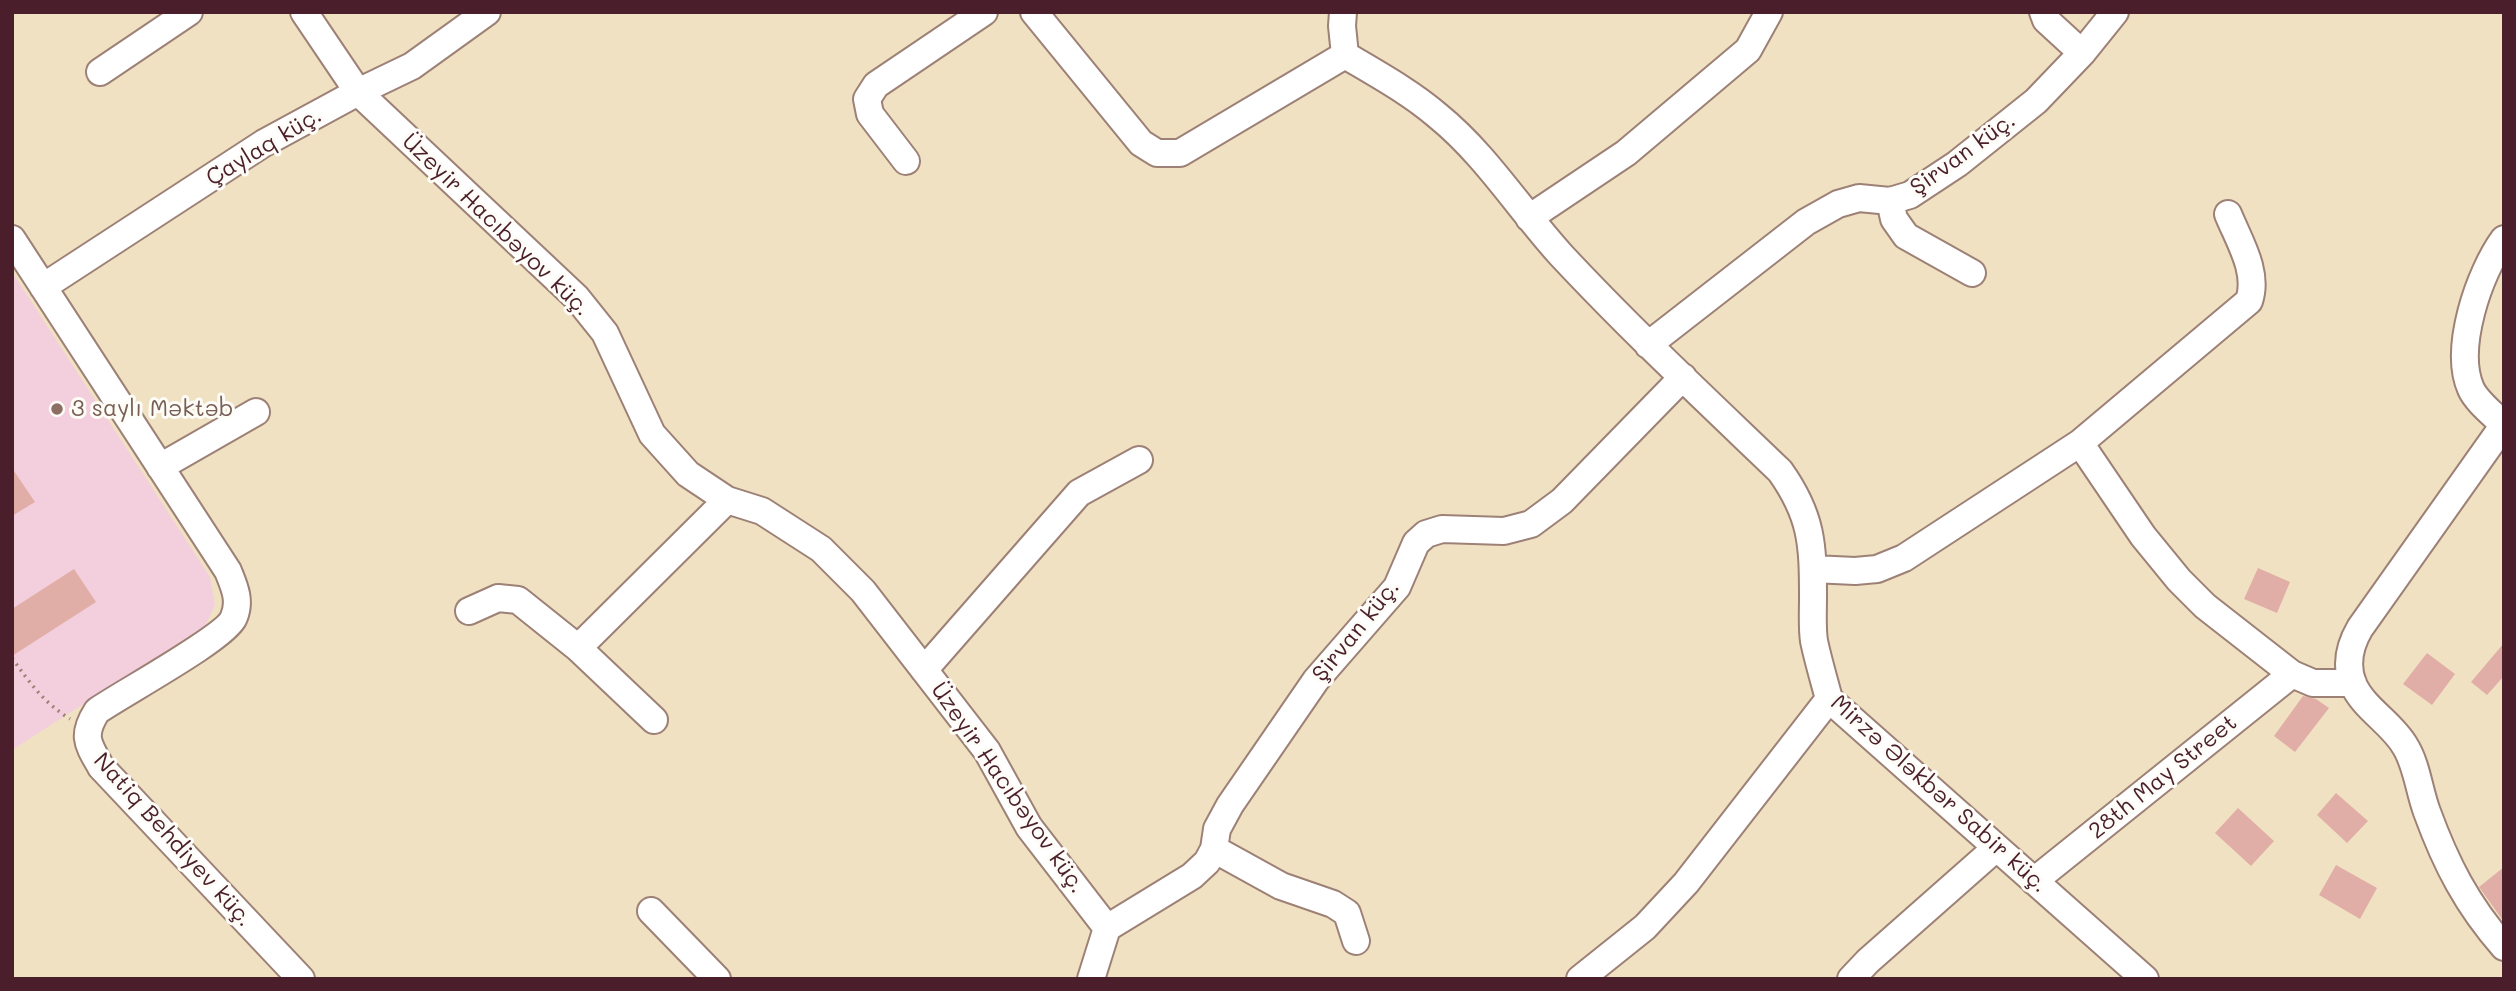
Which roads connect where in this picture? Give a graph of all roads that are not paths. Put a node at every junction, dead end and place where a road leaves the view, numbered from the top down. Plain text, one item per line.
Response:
1 (189, 12) edge
2 (304, 12) edge
3 (487, 12) edge
4 (984, 12) edge
5 (1034, 12) edge
6 (1343, 12) edge
7 (1769, 12) edge
8 (2043, 12) edge
9 (2115, 12) edge
10 (2082, 53) junction
11 (1345, 55) junction
12 (100, 72) dead end
13 (358, 92) junction
14 (906, 161) dead end
15 (1890, 201) junction
16 (2228, 214) dead end
17 (1530, 218) junction
18 (12, 239) edge
19 (2504, 239) edge
20 (1972, 273) dead end
21 (43, 287) junction
22 (1648, 345) junction
23 (1683, 377) junction
24 (256, 411) dead end
25 (2504, 427) edge
26 (2080, 443) junction
27 (1139, 460) dead end
28 (160, 467) junction
29 (727, 500) junction
30 (1813, 569) junction
31 (469, 611) dead end
32 (578, 648) junction
33 (924, 670) junction
34 (2292, 674) junction
35 (2353, 683) junction
36 (1829, 699) junction
37 (654, 720) dead end
38 (1996, 848) junction
39 (1214, 849) junction
40 (2034, 881) junction
41 (651, 911) dead end
42 (1107, 928) junction
43 (1356, 941) dead end
44 (2504, 947) edge
45 (301, 979) edge
46 (717, 979) edge
47 (1091, 979) edge
48 (1580, 979) edge
49 (1851, 979) edge
50 (2145, 979) edge

1 - 12 street
2 - 13 street, Üzeyir Hacıbəyov küç.
3 - 13 street, Çaylaq küç.
4 - 14 street
5 - 11 street
6 - 11 street
7 - 17 street
8 - 10 street
9 - 10 street, Şirvan küç.
10 - 15 street, Şirvan küç.
11 - 17 street, Mirzə Ələkbər Sabir küç.
13 - 21 street, Çaylaq küç.
13 - 29 street, Üzeyir Hacıbəyov küç.
15 - 20 street
15 - 22 street, Şirvan küç.
16 - 26 street
17 - 22 street, Mirzə Ələkbər Sabir küç.
18 - 21 street, Natiq Behdiyev küç.
19 - 25 street
21 - 28 street, Natiq Behdiyev küç.
22 - 23 street, Mirzə Ələkbər Sabir küç.
23 - 30 street, Mirzə Ələkbər Sabir küç.
23 - 39 street, Şirvan küç.
24 - 28 street
25 - 35 street
26 - 30 street
26 - 34 street
27 - 33 street
28 - 45 street, Natiq Behdiyev küç.
29 - 32 street
29 - 33 street, Üzeyir Hacıbəyov küç.
30 - 36 street, Mirzə Ələkbər Sabir küç.
31 - 32 street
32 - 37 street
33 - 42 street, Üzeyir Hacıbəyov küç.
34 - 35 street
34 - 40 street, 28th May Street
35 - 44 street
36 - 38 street, Mirzə Ələkbər Sabir küç.
36 - 48 street
38 - 40 street, Mirzə Ələkbər Sabir küç.
38 - 49 street
39 - 42 street, Şirvan küç.
39 - 43 street
40 - 50 street, Mirzə Ələkbər Sabir küç.
41 - 46 street
42 - 47 street

